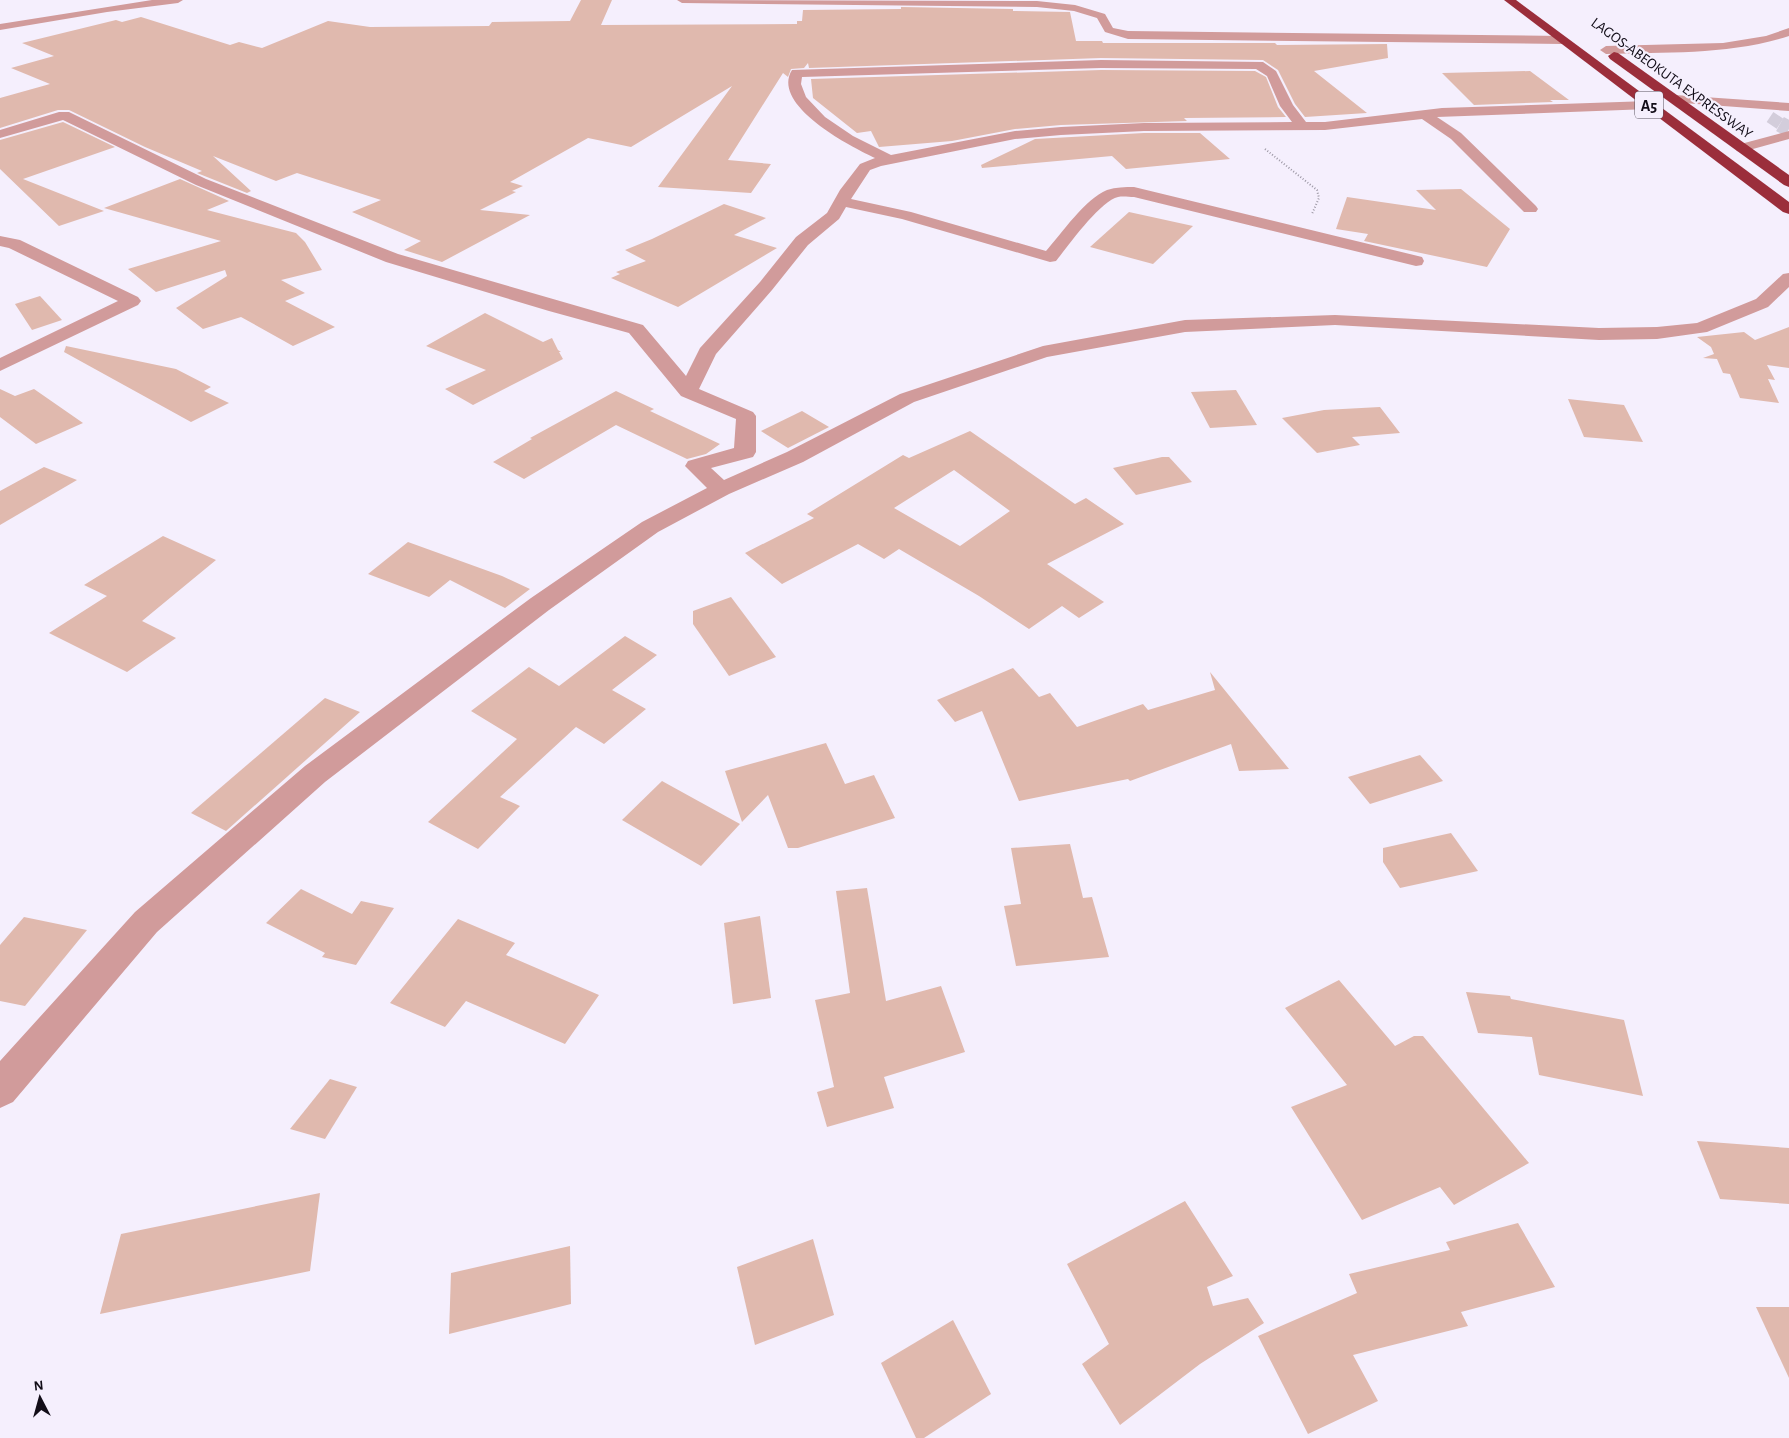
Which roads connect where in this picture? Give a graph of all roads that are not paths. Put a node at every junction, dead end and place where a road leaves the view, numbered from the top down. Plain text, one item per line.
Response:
1 (178, 0) edge
2 (682, 0) edge
3 (1508, 0) edge
4 (0, 27) edge
5 (1789, 32) edge
6 (1567, 43) junction
7 (1602, 48) joint
8 (1467, 51) dead end
9 (1675, 99) junction
10 (1649, 105) junction
11 (1789, 107) tunnel mouth
12 (1694, 113) junction
13 (1424, 114) junction
14 (1770, 117) tunnel mouth
15 (1303, 127) junction
16 (0, 134) edge
17 (1789, 135) tunnel mouth
18 (1742, 148) junction
19 (888, 159) junction
20 (1789, 182) edge
21 (842, 202) junction
22 (1530, 209) dead end
23 (1789, 209) edge
24 (0, 241) edge
25 (1416, 261) dead end
26 (1789, 278) edge
27 (0, 364) edge
28 (688, 392) junction
29 (721, 489) junction
30 (0, 1090) edge

1 - 4 street
2 - 6 street
3 - 6 highway, LAGOS-ABEOKUTA EXPRESSWAY / A5
5 - 7 street
6 - 8 street
6 - 10 highway, LAGOS-ABEOKUTA EXPRESSWAY / A5
7 - 9 highway, LAGOS-ABEOKUTA EXPRESSWAY / A5
9 - 11 street
9 - 12 highway, LAGOS-ABEOKUTA EXPRESSWAY / A5
10 - 13 street
10 - 23 highway, LAGOS-ABEOKUTA EXPRESSWAY / A5
12 - 14 street
12 - 18 highway, LAGOS-ABEOKUTA EXPRESSWAY / A5
13 - 15 street
13 - 22 street
15 - 19 street
15 - 19 street
16 - 28 street
17 - 18 street
18 - 20 highway, LAGOS-ABEOKUTA EXPRESSWAY / A5
19 - 21 street
21 - 25 street
21 - 28 street
24 - 27 street
26 - 29 street
28 - 29 street
29 - 30 street

